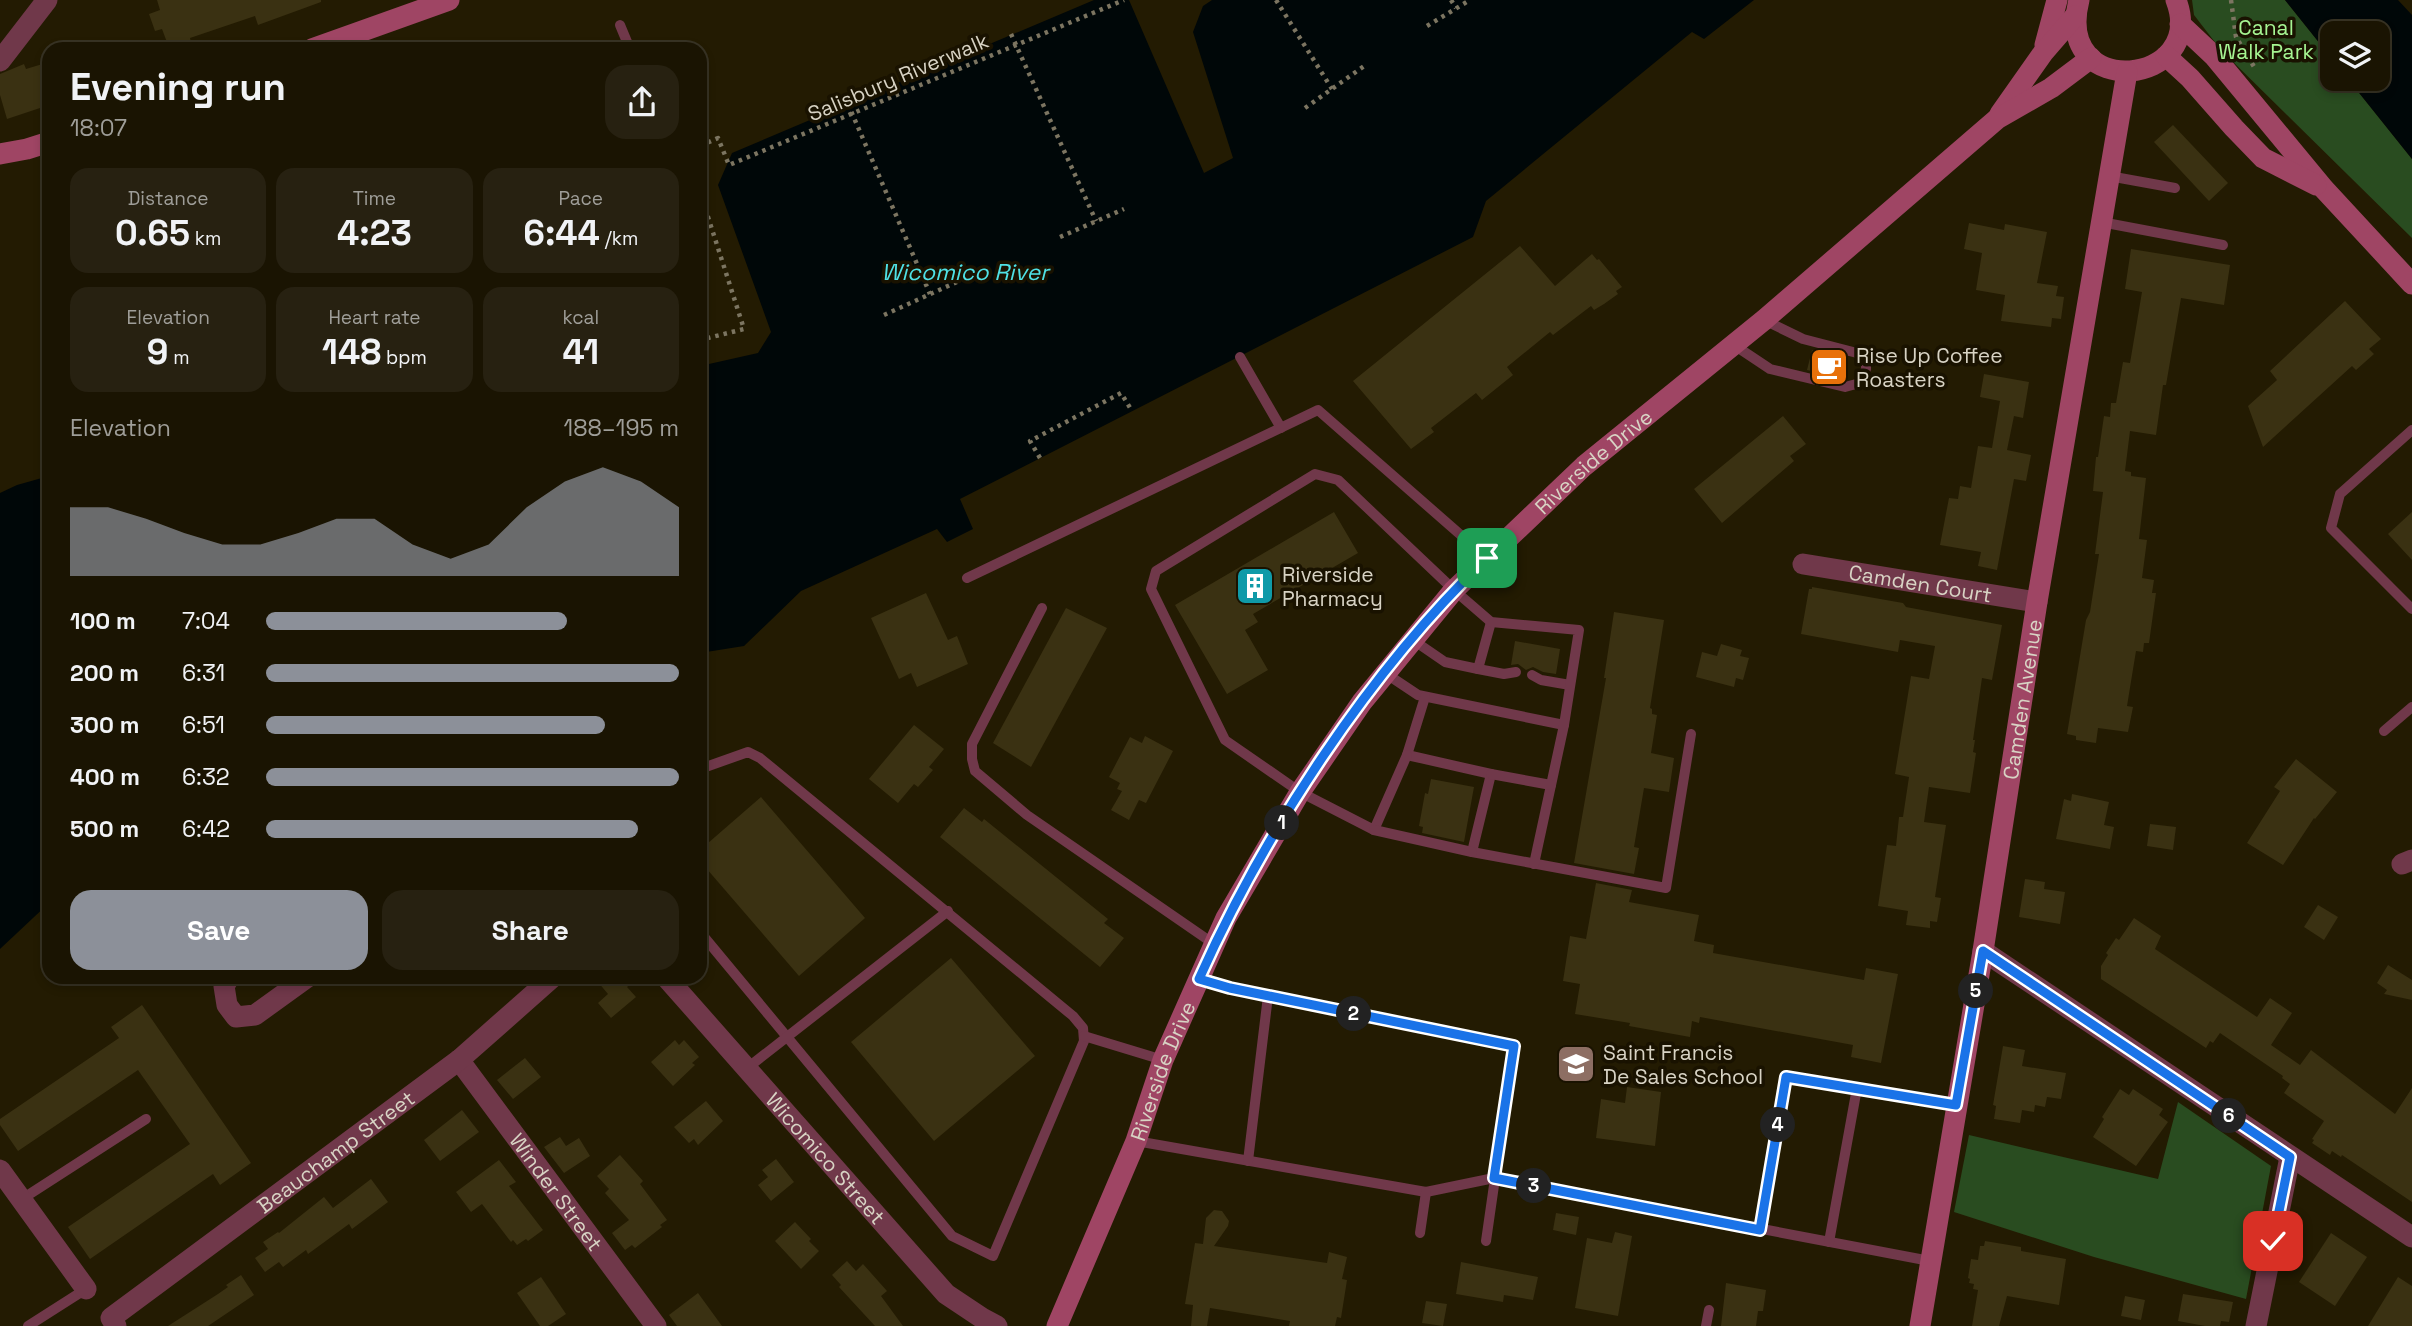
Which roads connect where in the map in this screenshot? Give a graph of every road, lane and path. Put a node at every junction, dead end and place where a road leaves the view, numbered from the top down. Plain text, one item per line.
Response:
1 (47, 0) edge
2 (449, 0) edge
3 (1124, 0) edge
4 (1276, 0) edge
5 (1451, 0) edge
6 (1469, 0) edge
7 (2057, 0) edge
8 (2176, 0) edge
9 (2231, 0) edge
10 (1456, 8) junction
11 (2077, 8) edge
12 (620, 24) dead end
13 (2180, 24) junction
14 (1427, 26) dead end
15 (1011, 34) dead end
16 (2236, 37) dead end
17 (356, 41) edge
18 (627, 42) edge
19 (1016, 45) junction
20 (2043, 53) junction
21 (2166, 55) junction
22 (2091, 58) junction
23 (0, 61) edge
24 (1367, 64) dead end
25 (2127, 72) junction
26 (1332, 89) junction
27 (848, 104) dead end
28 (1304, 108) dead end
29 (852, 113) junction
30 (1997, 119) junction
31 (707, 143) edge
32 (42, 144) edge
33 (0, 154) edge
34 (2109, 176) junction
35 (2175, 188) dead end
36 (2324, 189) junction
37 (1124, 209) dead end
38 (707, 212) edge
39 (1096, 221) junction
40 (2101, 222) junction
41 (1060, 237) dead end
42 (2223, 245) dead end
43 (970, 276) dead end
44 (2412, 284) edge
45 (930, 294) junction
46 (884, 315) dead end
47 (1763, 320) junction
48 (707, 338) edge
49 (1734, 345) junction
50 (1240, 357) dead end
51 (1132, 411) dead end
52 (1281, 428) junction
53 (2412, 430) edge
54 (1040, 458) dead end
55 (1487, 558) junction
56 (1804, 564) dead end
57 (967, 578) dead end
58 (1454, 590) junction
59 (2037, 602) junction
60 (1042, 608) dead end
61 (2412, 609) edge
62 (1491, 622) junction
63 (1413, 640) junction
64 (1478, 670) junction
65 (1385, 673) junction
66 (1511, 676) dead end
67 (1535, 680) dead end
68 (1570, 685) junction
69 (1425, 697) junction
70 (2412, 707) edge
71 (1564, 726) junction
72 (2384, 732) dead end
73 (1691, 734) dead end
74 (1407, 755) junction
75 (707, 767) edge
76 (1491, 774) junction
77 (1551, 785) junction
78 (1300, 792) junction
79 (1374, 830) junction
80 (1472, 852) junction
81 (1534, 864) junction
82 (948, 911) junction
83 (707, 940) edge
84 (1214, 944) junction
85 (1983, 951) junction
86 (1199, 979) junction
87 (225, 984) edge
88 (298, 984) edge
89 (545, 984) edge
90 (672, 984) edge
91 (1268, 996) junction
92 (1084, 1036) junction
93 (787, 1037) junction
94 (1163, 1059) junction
95 (458, 1060) junction
96 (746, 1069) junction
97 (1857, 1088) junction
98 (1956, 1105) junction
99 (146, 1119) dead end
100 (1136, 1141) junction
101 (2290, 1157) junction
102 (1248, 1161) junction
103 (0, 1170) edge
104 (1494, 1178) junction
105 (1426, 1192) junction
106 (22, 1199) junction
107 (1760, 1230) junction
108 (1420, 1233) dead end
109 (2412, 1237) edge
110 (1486, 1241) dead end
111 (1829, 1242) junction
112 (1930, 1261) junction
113 (86, 1289) joint
114 (1709, 1310) dead end
115 (113, 1322) edge
116 (27, 1326) edge
117 (656, 1326) edge
118 (997, 1326) edge
119 (1057, 1326) edge
120 (1706, 1326) edge
121 (1920, 1326) edge
122 (2256, 1326) edge

1 - 23 street
2 - 17 street
3 - 19 path, Salisbury Riverwalk
4 - 26 path
5 - 10 path
6 - 10 path
7 - 20 street
8 - 13 street
9 - 16 path
10 - 14 path
11 - 20 street, Riverside Drive
11 - 22 street
12 - 18 lane
13 - 21 street
13 - 36 street
15 - 19 path
19 - 29 path, Salisbury Riverwalk
19 - 39 path
20 - 30 street, Riverside Drive
21 - 25 street
21 - 36 street
22 - 25 street
22 - 30 street, Riverside Drive
24 - 26 path
25 - 34 street, Camden Avenue
26 - 28 path
27 - 29 path
29 - 31 path, Salisbury Riverwalk
29 - 45 path
30 - 47 street, Riverside Drive
32 - 33 street
34 - 35 lane
34 - 40 street, Camden Avenue
36 - 44 street
37 - 39 path
38 - 48 path
39 - 41 path
40 - 42 lane
40 - 59 street, Camden Avenue
43 - 45 path
45 - 46 path
47 - 49 street, Riverside Drive
47 - 49 lane
49 - 55 street, Riverside Drive
50 - 52 lane
51 - 54 path
52 - 55 lane
52 - 57 lane
53 - 61 lane
55 - 58 street, Riverside Drive
56 - 59 street, Camden Court
58 - 62 lane
58 - 63 street, Riverside Drive
58 - 78 lane
59 - 85 street, Camden Avenue
60 - 84 lane
62 - 64 lane
62 - 68 lane
63 - 64 lane
63 - 65 street, Riverside Drive
64 - 66 lane
65 - 69 lane
65 - 78 street, Riverside Drive
67 - 68 lane
68 - 71 lane
69 - 71 lane
69 - 74 lane
70 - 72 lane
71 - 77 lane
73 - 81 lane
74 - 76 lane
74 - 79 lane
75 - 82 lane
76 - 77 lane
76 - 80 lane
77 - 81 lane
78 - 79 lane
78 - 84 street, Riverside Drive
79 - 80 lane
80 - 81 lane
82 - 92 lane
82 - 93 lane
83 - 93 lane
84 - 86 street, Riverside Drive
85 - 98 street, Camden Avenue
85 - 101 street
86 - 91 lane
86 - 94 street, Riverside Drive
87 - 88 street
89 - 95 street, Beauchamp Street
90 - 96 street, Wicomico Street
91 - 102 lane
91 - 104 lane
92 - 93 lane
92 - 94 lane
93 - 96 lane
94 - 100 street, Riverside Drive
95 - 115 street, Beauchamp Street
95 - 117 street, Winder Street
96 - 118 street, Wicomico Street
97 - 98 lane
97 - 107 lane
97 - 111 lane
98 - 112 street, Camden Avenue
99 - 106 lane
100 - 102 lane
100 - 119 street, Riverside Drive
101 - 109 street
101 - 122 street
102 - 105 lane
103 - 106 street
104 - 105 lane
104 - 107 lane
104 - 110 lane
105 - 108 lane
106 - 113 street
107 - 111 lane
111 - 112 lane
112 - 121 street, Camden Avenue
113 - 116 lane
114 - 120 lane

